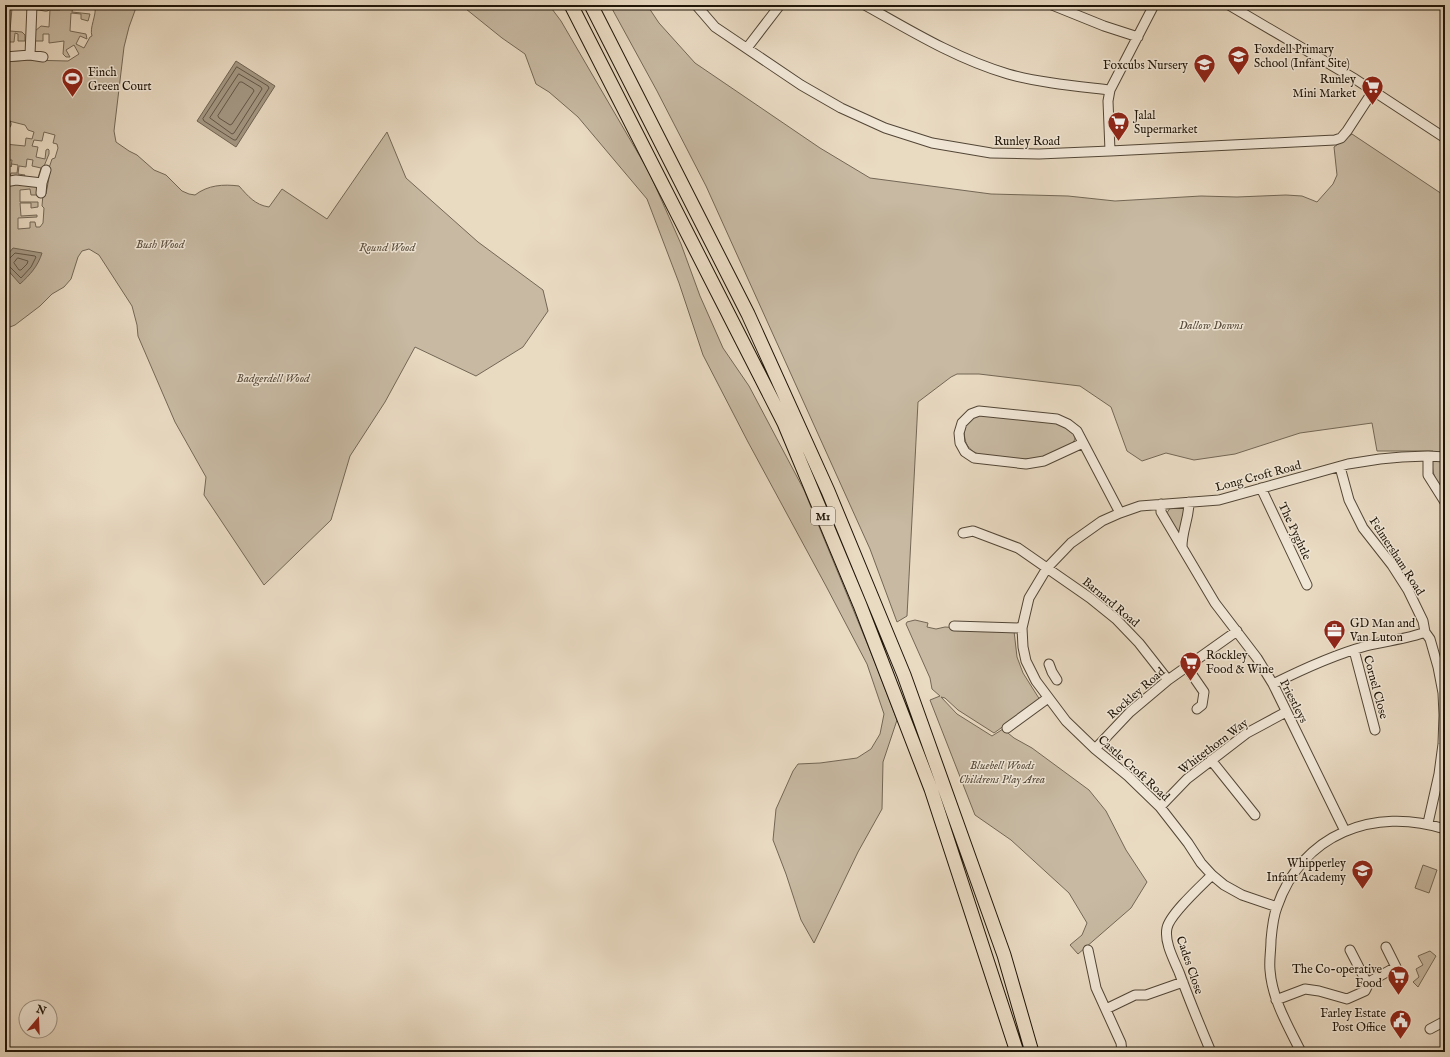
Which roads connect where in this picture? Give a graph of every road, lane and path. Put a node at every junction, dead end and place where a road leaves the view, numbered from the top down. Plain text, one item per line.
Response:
1 (32, 5) edge
2 (571, 5) edge
3 (591, 5) edge
4 (696, 5) edge
5 (780, 5) edge
6 (865, 5) edge
7 (1052, 5) edge
8 (1154, 5) edge
9 (1229, 5) edge
10 (1138, 37) junction
11 (747, 48) junction
12 (30, 55) junction
13 (5, 57) edge
14 (43, 57) dead end
15 (1110, 90) junction
16 (1373, 91) junction
17 (1445, 138) edge
18 (1110, 152) junction
19 (46, 170) dead end
20 (5, 182) edge
21 (42, 183) junction
22 (41, 193) dead end
23 (1083, 443) junction
24 (1428, 456) junction
25 (1445, 457) edge
26 (1340, 467) junction
27 (1261, 488) junction
28 (1189, 502) junction
29 (1445, 502) edge
30 (1161, 504) junction
31 (1120, 513) junction
32 (963, 533) dead end
33 (1182, 549) junction
34 (1047, 568) junction
35 (1307, 585) dead end
36 (954, 626) dead end
37 (1022, 628) junction
38 (1237, 632) junction
39 (1425, 632) junction
40 (1354, 650) junction
41 (1186, 666) junction
42 (1052, 672) dead end
43 (1168, 680) junction
44 (1036, 681) junction
45 (1273, 684) junction
46 (1048, 698) junction
47 (1197, 709) dead end
48 (1286, 712) junction
49 (1445, 715) edge
50 (1007, 728) dead end
51 (1376, 730) dead end
52 (1094, 749) junction
53 (1211, 760) junction
54 (1160, 806) junction
55 (1255, 815) dead end
56 (1428, 823) junction
57 (1445, 829) edge
58 (1345, 831) junction
59 (1212, 875) junction
60 (1277, 907) junction
61 (1386, 947) dead end
62 (1088, 950) dead end
63 (1350, 950) dead end
64 (1182, 982) junction
65 (1367, 983) junction
66 (1276, 1000) junction
67 (1106, 1009) junction
68 (1445, 1021) edge
69 (1430, 1029) dead end
70 (1299, 1051) edge
71 (1017, 1052) edge
72 (1032, 1052) edge
73 (1122, 1052) edge
74 (1211, 1052) edge

1 - 12 street
2 - 71 highway, M1
3 - 72 highway, M1
4 - 11 street, Runley Road
5 - 11 street
6 - 15 street
7 - 10 street
8 - 10 street
9 - 16 street
10 - 15 street
11 - 18 street, Runley Road
12 - 13 street
12 - 14 street
15 - 18 street
16 - 17 street
16 - 18 street, Runley Road
19 - 21 street
20 - 21 street
21 - 22 street
23 - 23 street
23 - 31 street
24 - 25 street, Long Croft Road
24 - 26 street, Long Croft Road
24 - 29 street
26 - 27 street, Long Croft Road
26 - 39 street, Felmersham Road
27 - 28 street, Long Croft Road
27 - 35 street, The Pyghtle
28 - 30 street, Long Croft Road
28 - 33 street
30 - 31 street, Long Croft Road
30 - 33 street, Priestleys
31 - 34 street, Long Croft Road
32 - 34 street, Barnard Road
33 - 38 street, Priestleys
34 - 37 street, Castle Croft Road
34 - 43 street, Barnard Road
36 - 37 street
37 - 44 street, Castle Croft Road
38 - 41 street, Rockley Road
38 - 45 street, Priestleys
39 - 40 street
39 - 49 street, Felmersham Road
40 - 45 street
40 - 51 street, Cornel Close
41 - 43 street, Rockley Road
41 - 47 street
42 - 44 street
43 - 52 street, Rockley Road
44 - 46 street, Castle Croft Road
45 - 48 street, Priestleys
46 - 50 street
46 - 52 street, Castle Croft Road
48 - 53 street, Whitethorn Way
48 - 58 street, Priestleys
49 - 56 street, Felmersham Road
52 - 54 street, Castle Croft Road
53 - 54 street, Whitethorn Way
53 - 55 street
54 - 59 street, Castle Croft Road
56 - 57 street
56 - 58 street
58 - 60 street
59 - 60 street, Castle Croft Road
59 - 64 street, Cades Close
60 - 66 street
61 - 65 street
62 - 67 street
63 - 65 street
64 - 67 street
64 - 74 street, Cades Close
65 - 66 street
66 - 70 street
67 - 73 street
68 - 69 street

